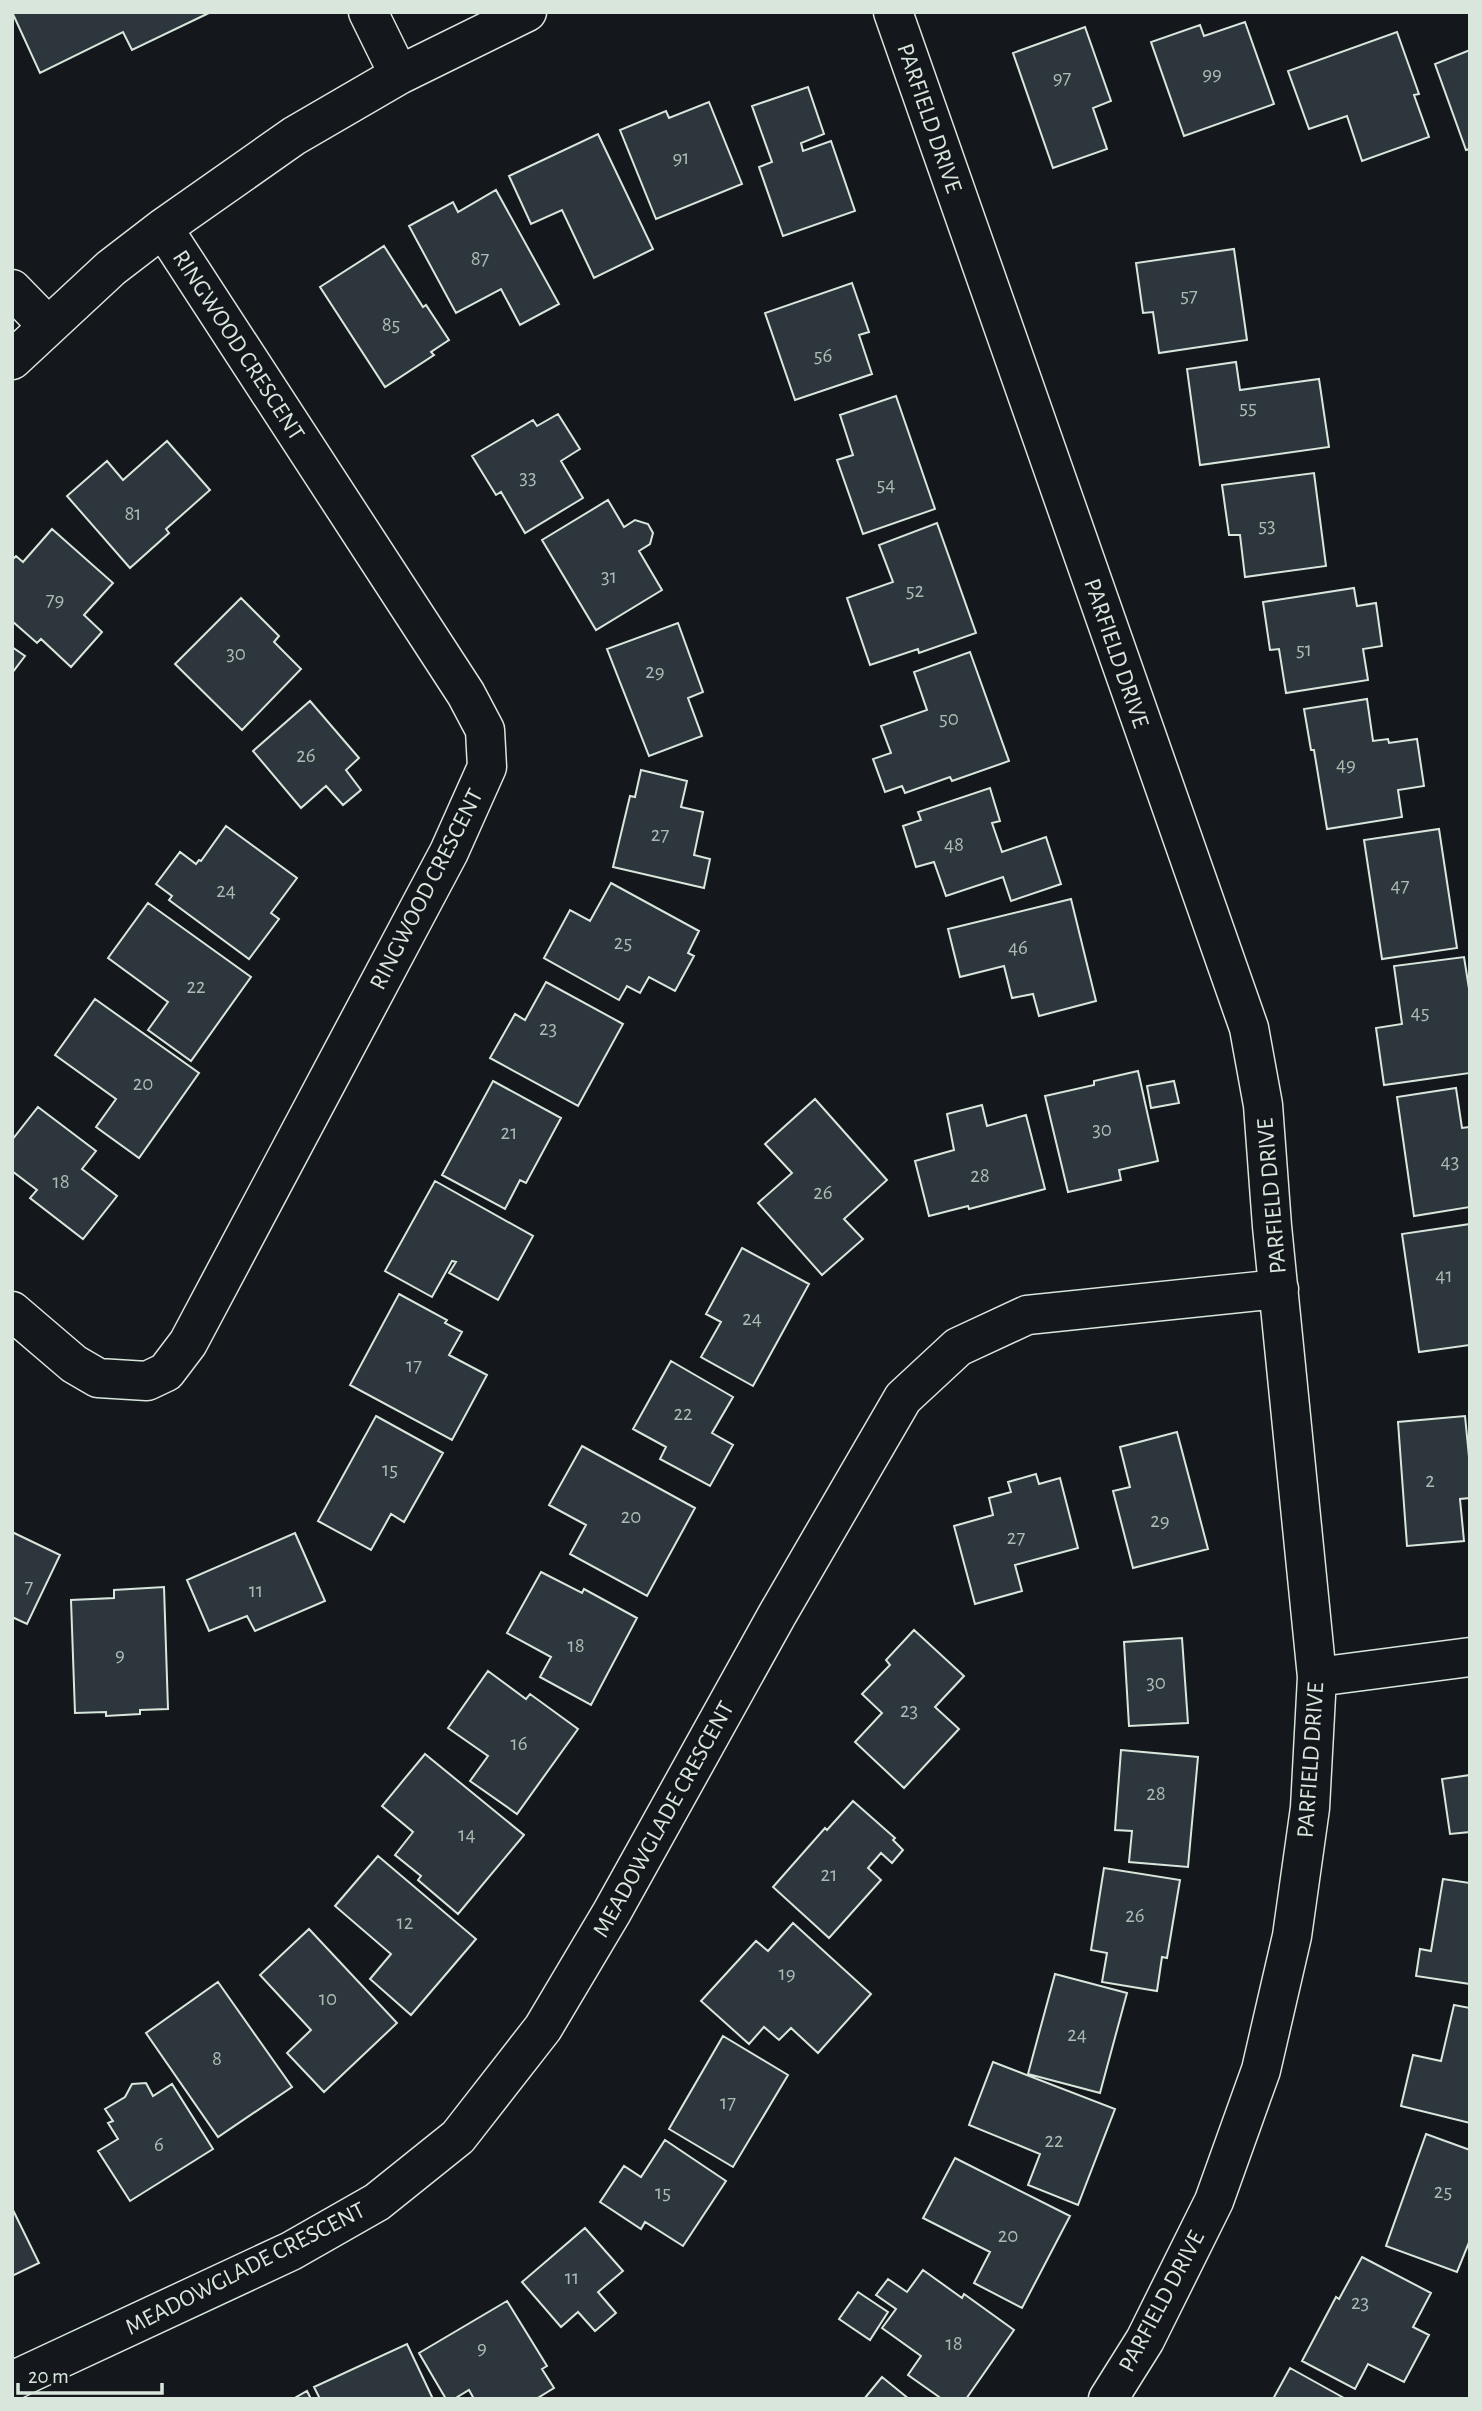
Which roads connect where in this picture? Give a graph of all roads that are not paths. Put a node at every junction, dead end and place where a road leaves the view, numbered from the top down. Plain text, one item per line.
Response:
1 (368, 12) edge
2 (527, 12) edge
3 (893, 12) edge
4 (399, 75) junction
5 (163, 228) junction
6 (12, 289) edge
7 (48, 326) junction
8 (12, 360) edge
9 (1279, 1289) junction
10 (12, 1311) edge
11 (1470, 1657) edge
12 (1317, 1677) junction
13 (12, 2381) edge
14 (1108, 2399) edge

1 - 4 street
2 - 4 street
3 - 9 street, PARFIELD DRIVE
4 - 5 street
5 - 7 street
5 - 10 street, RINGWOOD CRESCENT
6 - 7 street
7 - 8 street
9 - 12 street, PARFIELD DRIVE
9 - 13 street, MEADOWGLADE CRESCENT
11 - 12 street
12 - 14 street, PARFIELD DRIVE

